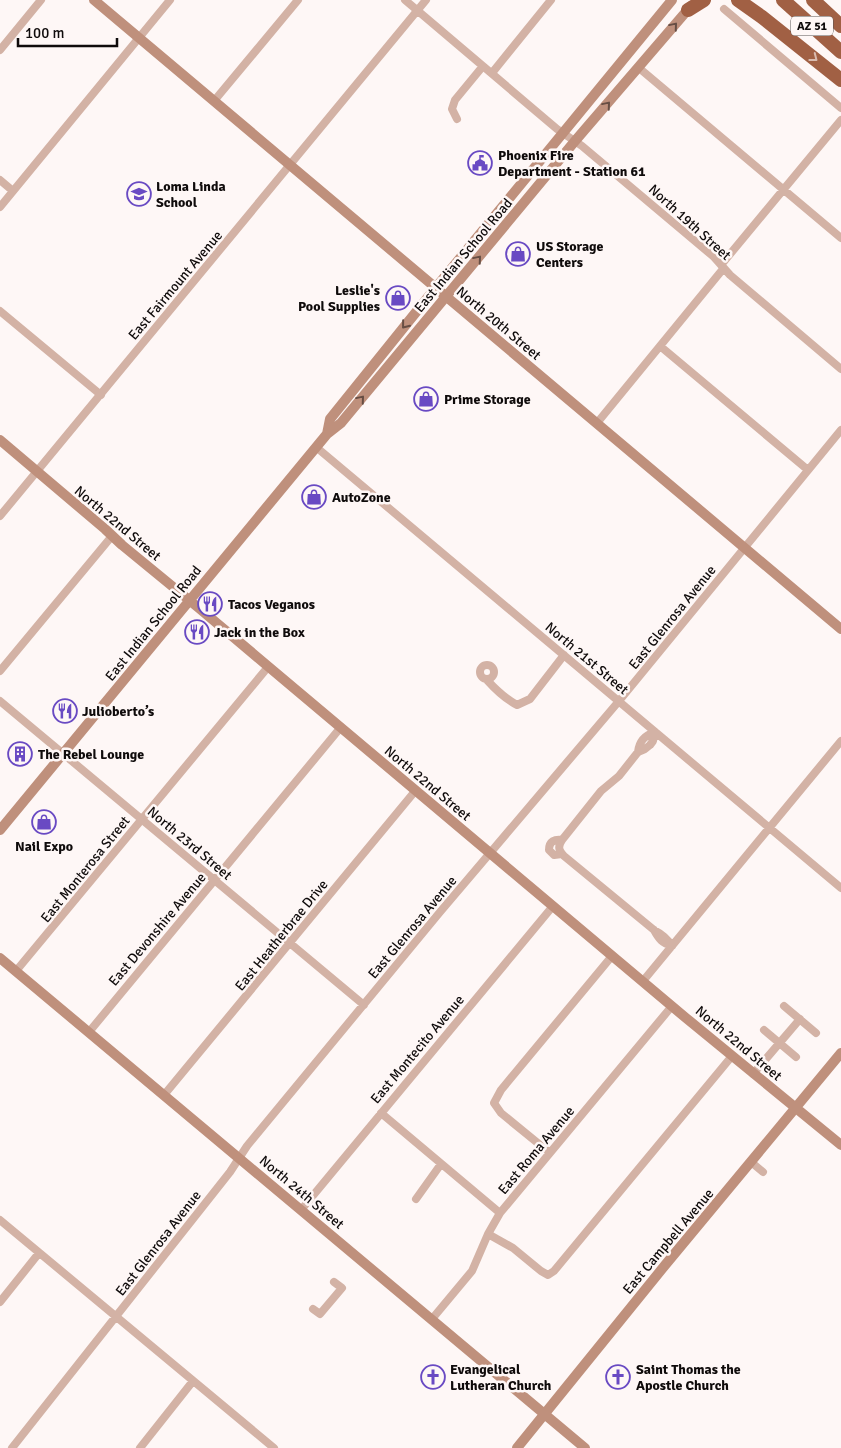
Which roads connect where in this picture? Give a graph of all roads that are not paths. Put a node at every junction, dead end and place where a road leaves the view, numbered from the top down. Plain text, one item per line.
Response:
1 (41, 0) edge
2 (94, 0) edge
3 (170, 0) edge
4 (298, 0) edge
5 (405, 0) edge
6 (426, 0) edge
7 (551, 0) edge
8 (672, 0) edge
9 (704, 0) edge
10 (738, 0) edge
11 (748, 0) edge
12 (782, 0) edge
13 (813, 0) edge
14 (692, 5) edge
15 (724, 9) dead end
16 (417, 10) junction
17 (762, 16) junction
18 (841, 26) edge
19 (139, 38) junction
20 (0, 50) edge
21 (841, 52) edge
22 (483, 66) junction
23 (639, 68) junction
24 (492, 73) junction
25 (841, 80) edge
26 (214, 102) junction
27 (841, 108) edge
28 (457, 119) dead end
29 (841, 120) edge
30 (563, 133) junction
31 (576, 142) junction
32 (290, 165) junction
33 (0, 180) edge
34 (783, 190) junction
35 (13, 191) junction
36 (0, 207) edge
37 (841, 238) edge
38 (722, 267) junction
39 (436, 287) junction
40 (447, 297) junction
41 (0, 311) edge
42 (660, 346) junction
43 (841, 369) edge
44 (100, 395) junction
45 (597, 423) junction
46 (841, 430) edge
47 (327, 434) junction
48 (0, 440) edge
49 (316, 447) junction
50 (808, 470) junction
51 (37, 472) junction
52 (0, 516) edge
53 (112, 536) junction
54 (744, 547) junction
55 (189, 600) junction
56 (841, 629) edge
57 (564, 655) junction
58 (268, 667) junction
59 (0, 671) edge
60 (487, 680) dead end
61 (0, 701) edge
62 (619, 701) junction
63 (341, 727) junction
64 (655, 732) junction
65 (841, 741) edge
66 (63, 754) junction
67 (416, 790) junction
68 (142, 819) junction
69 (770, 828) junction
70 (0, 830) edge
71 (491, 854) junction
72 (214, 880) junction
73 (841, 888) edge
74 (553, 906) junction
75 (290, 943) junction
76 (672, 946) junction
77 (612, 956) junction
78 (0, 958) edge
79 (16, 971) junction
80 (643, 981) junction
81 (364, 1005) junction
82 (672, 1006) junction
83 (784, 1006) dead end
84 (800, 1019) junction
85 (764, 1030) dead end
86 (89, 1032) junction
87 (816, 1033) dead end
88 (780, 1042) junction
89 (841, 1053) edge
90 (732, 1056) junction
91 (796, 1057) dead end
92 (753, 1074) junction
93 (164, 1095) junction
94 (795, 1108) junction
95 (381, 1113) junction
96 (841, 1145) edge
97 (550, 1153) junction
98 (238, 1157) junction
99 (751, 1162) junction
100 (442, 1164) junction
101 (763, 1172) dead end
102 (416, 1199) dead end
103 (301, 1210) junction
104 (500, 1213) junction
105 (0, 1220) edge
106 (488, 1234) junction
107 (39, 1253) junction
108 (334, 1282) dead end
109 (0, 1302) edge
110 (313, 1309) dead end
111 (116, 1316) junction
112 (432, 1320) junction
113 (193, 1381) junction
114 (544, 1414) junction
115 (268, 1446) edge
116 (12, 1448) edge
117 (140, 1448) edge
118 (517, 1448) edge
119 (586, 1448) edge

1 - 20 street
2 - 19 street, North 20th Street
3 - 19 street
4 - 26 street
5 - 16 street, North 19th Street
6 - 16 street, East Fairmount Avenue
7 - 24 street
8 - 30 street, East Indian School Road
9 - 14 highway
10 - 17 highway
11 - 17 highway
12 - 21 highway, AZ 51
13 - 18 highway, AZ 51
23 -> 14 street, East Indian School Road
15 - 27 street
16 - 22 street, North 19th Street
16 - 32 street, East Fairmount Avenue
17 -> 25 highway
19 - 26 street, North 20th Street
19 - 35 street
22 - 24 street, North 19th Street
22 - 28 street
31 -> 23 street, East Indian School Road
23 - 34 street
24 - 30 street, North 19th Street
26 - 32 street, North 20th Street
29 - 34 street
30 - 31 street, North 19th Street
30 - 39 street, East Indian School Road
31 - 38 street, North 19th Street
40 -> 31 street, East Indian School Road
32 - 39 street, North 20th Street
32 - 44 street, East Fairmount Avenue
33 - 35 street
34 - 37 street
34 - 38 street
35 - 36 street
38 - 42 street
38 - 43 street, North 19th Street
39 - 40 street, North 20th Street
39 -> 47 street, East Indian School Road
40 - 45 street, North 20th Street
47 -> 40 street, East Indian School Road
41 - 44 street
42 - 45 street
42 - 50 street
44 - 51 street, East Fairmount Avenue
45 - 54 street, North 20th Street
46 - 50 street, East Glenrosa Avenue
47 - 49 street, East Indian School Road
48 - 51 street, North 22nd Street
49 - 55 street, East Indian School Road
49 - 57 street, North 21st Street
50 - 54 street, East Glenrosa Avenue
51 - 52 street, East Fairmount Avenue
51 - 53 street, North 22nd Street
53 - 55 street, North 22nd Street
53 - 59 street
54 - 56 street, North 20th Street
54 - 62 street, East Glenrosa Avenue
55 - 58 street, North 22nd Street
55 - 66 street, East Indian School Road
57 - 60 street
57 - 62 street, North 21st Street
58 - 63 street, North 22nd Street
58 - 68 street, East Monterosa Street
61 - 66 street, North 23rd Street
62 - 64 street, North 21st Street
62 - 71 street, East Glenrosa Avenue
63 - 67 street, North 22nd Street
63 - 72 street, East Devonshire Avenue
64 - 69 street, North 21st Street
64 - 76 street
65 - 69 street
66 - 68 street, North 23rd Street
66 - 70 street, East Indian School Road
67 - 71 street, North 22nd Street
67 - 75 street, East Heatherbrae Drive
68 - 72 street, North 23rd Street
68 - 79 street, East Monterosa Street
69 - 73 street, North 21st Street
69 - 76 street
71 - 74 street, North 22nd Street
71 - 81 street, East Glenrosa Avenue
72 - 75 street, North 23rd Street
72 - 86 street, East Devonshire Avenue
74 - 77 street, North 22nd Street
74 - 95 street, East Montecito Avenue
75 - 81 street, North 23rd Street
75 - 93 street, East Heatherbrae Drive
76 - 80 street
77 - 80 street, North 22nd Street
77 - 97 street
78 - 79 street, North 24th Street
79 - 86 street, North 24th Street
80 - 82 street, North 22nd Street
81 - 98 street, East Glenrosa Avenue
82 - 90 street, North 22nd Street
82 - 97 street, East Roma Avenue
83 - 84 street
84 - 87 street
84 - 88 street
85 - 88 street
86 - 93 street, North 24th Street
88 - 91 street
88 - 92 street
89 - 94 street, East Campbell Avenue
90 - 92 street, North 22nd Street
90 - 106 street
92 - 94 street, North 22nd Street
93 - 98 street, North 24th Street
94 - 96 street, North 22nd Street
94 - 99 street, East Campbell Avenue
95 - 100 street
95 - 103 street, East Montecito Avenue
97 - 104 street, East Roma Avenue
98 - 103 street, North 24th Street
98 - 111 street, East Glenrosa Avenue
99 - 101 street
99 - 114 street, East Campbell Avenue
100 - 102 street
100 - 104 street
103 - 112 street, North 24th Street
104 - 106 street, East Roma Avenue
105 - 107 street
106 - 112 street, East Roma Avenue
107 - 109 street
107 - 111 street
108 - 110 street
111 - 113 street
111 - 116 street, East Glenrosa Avenue
112 - 114 street, North 24th Street
113 - 115 street
113 - 117 street
114 - 118 street, East Campbell Avenue
114 - 119 street, North 24th Street

